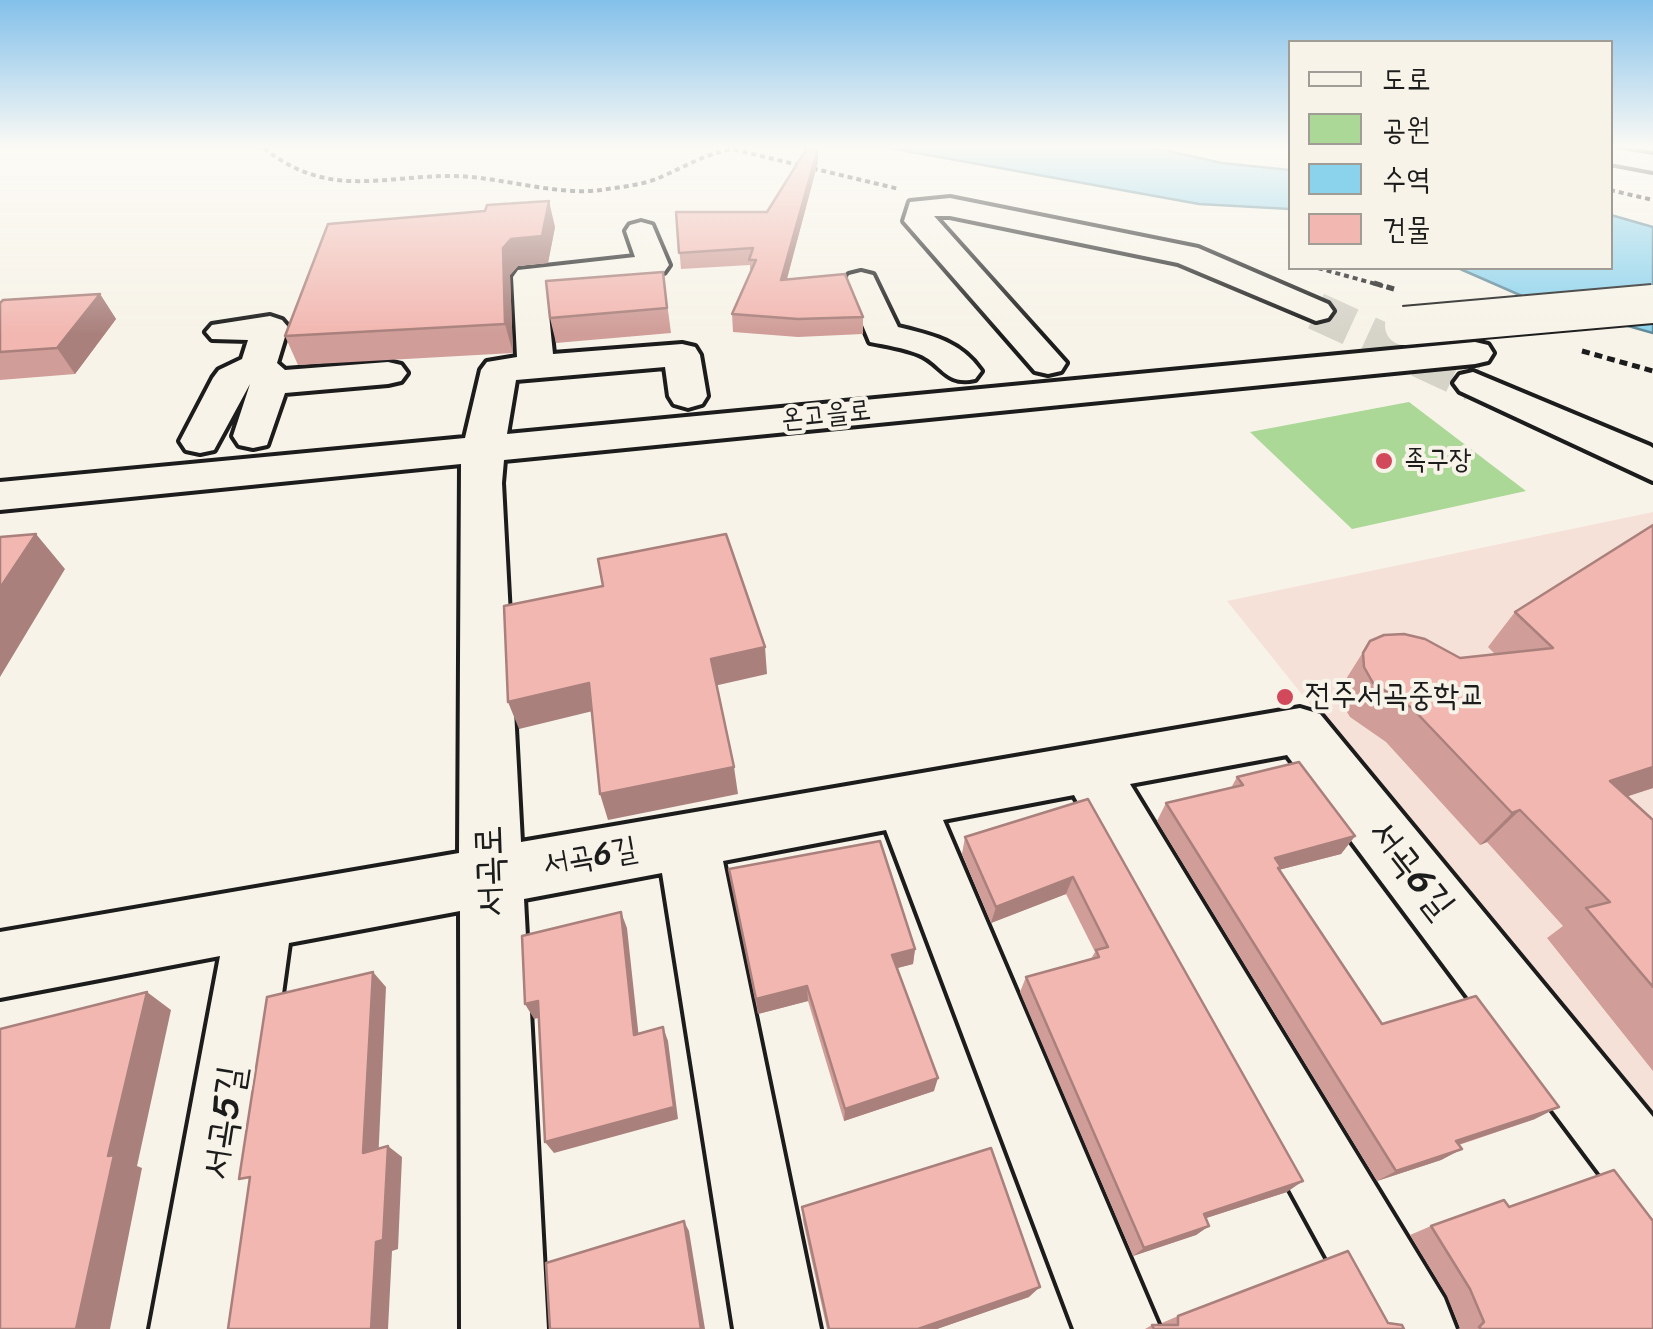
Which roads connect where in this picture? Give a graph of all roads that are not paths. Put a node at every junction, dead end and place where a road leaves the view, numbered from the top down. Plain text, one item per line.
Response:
1 (909, 210) edge
2 (918, 210) edge
3 (954, 210) edge
4 (642, 232) dead end
5 (912, 254) dead end
6 (861, 282) dead end
7 (1653, 304) edge
8 (1316, 312) tunnel mouth
9 (224, 332) dead end
10 (1653, 336) edge
11 (1208, 347) junction
12 (1048, 363) junction
13 (536, 367) junction
14 (1474, 368) junction
15 (962, 371) junction
16 (388, 372) dead end
17 (263, 374) junction
18 (1238, 376) junction
19 (688, 396) junction
20 (487, 432) junction
21 (253, 436) junction
22 (200, 441) junction
23 (0, 460) edge
24 (1653, 468) edge
25 (0, 496) edge
26 (1089, 768) junction
27 (905, 801) junction
28 (688, 840) junction
29 (492, 875) junction
30 (260, 918) junction
31 (0, 965) edge
32 (1653, 1179) edge
33 (193, 1329) edge
34 (504, 1329) edge
35 (777, 1329) edge
36 (1116, 1329) edge
37 (1413, 1329) edge

1 - 5 street
2 - 12 street
3 - 8 street
4 - 13 street
6 - 15 street
7 - 11 street, 온고을로, bridge
9 - 17 street
10 - 14 street, 온고을로
11 - 12 street, 온고을로
11 - 18 street
12 - 15 street, 온고을로
13 - 19 street
13 - 20 street, 서곡로
14 - 18 street, 온고을로
14 - 24 street
15 - 19 street, 온고을로
16 - 17 street
17 - 21 street
17 - 22 street
18 - 20 street, 온고을로
19 - 20 street, 온고을로
20 - 21 street, 온고을로
20 - 25 street, 온고을로
20 - 29 street, 서곡로
21 - 22 street, 온고을로
22 - 23 street, 온고을로
26 - 27 street, 서곡6길
26 - 32 street, 서곡6길
26 - 37 street
27 - 28 street, 서곡6길
27 - 36 street
28 - 29 street, 서곡6길
28 - 35 street
29 - 30 street
29 - 34 street, 서곡로
30 - 31 street
30 - 33 street, 서곡5길

